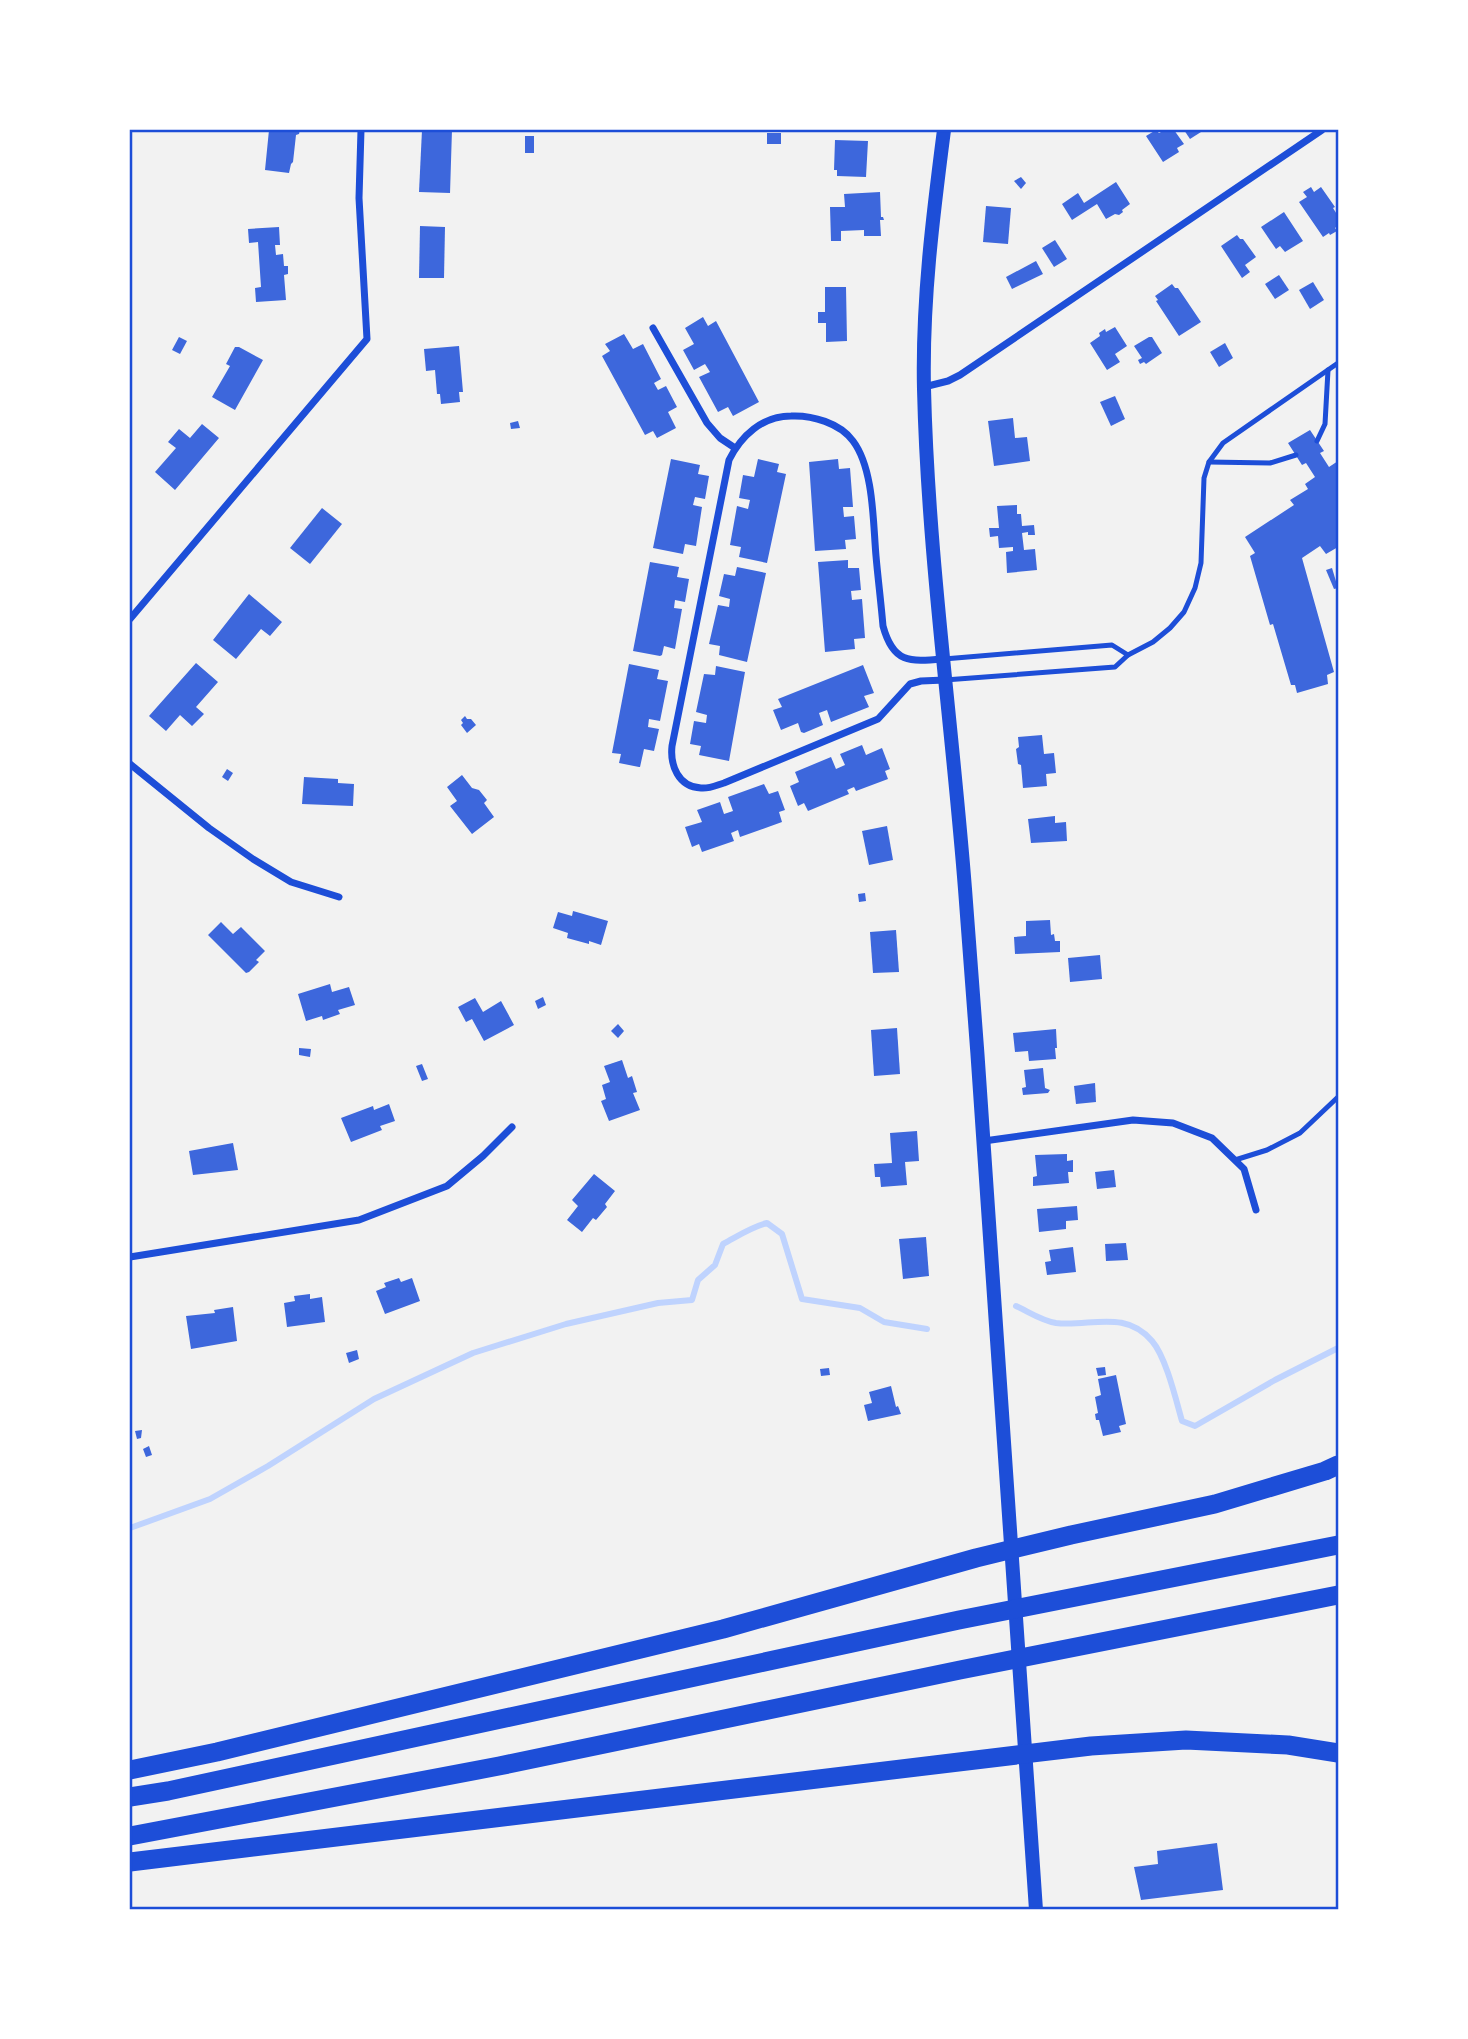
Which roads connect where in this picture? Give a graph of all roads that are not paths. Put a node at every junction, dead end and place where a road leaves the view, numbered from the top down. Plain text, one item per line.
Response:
1 (360, 130) edge
2 (944, 130) edge
3 (1322, 130) edge
4 (653, 328) dead end
5 (1339, 363) edge
6 (1328, 370) junction
7 (924, 387) junction
8 (1317, 441) dead end
9 (735, 448) junction
10 (1296, 455) dead end
11 (1209, 462) junction
12 (130, 619) edge
13 (1128, 655) junction
14 (943, 659) junction
15 (945, 680) junction
16 (130, 764) edge
17 (339, 897) dead end
18 (1339, 1097) edge
19 (512, 1128) dead end
20 (984, 1142) junction
21 (1235, 1160) junction
22 (1256, 1210) dead end
23 (130, 1257) edge
24 (1339, 1465) edge
25 (1339, 1545) edge
26 (1339, 1595) edge
27 (1339, 1753) edge
28 (130, 1770) edge
29 (130, 1797) edge
30 (130, 1836) edge
31 (130, 1862) edge
32 (1036, 1909) edge

1 - 12 street
2 - 7 main road
3 - 7 street
4 - 9 street
5 - 6 lane
6 - 8 lane
6 - 11 lane
7 - 14 main road
9 - 14 street
9 - 15 street
10 - 11 lane
11 - 13 lane
13 - 14 lane
13 - 15 lane
14 - 15 main road
15 - 20 main road
16 - 17 street
18 - 21 lane
19 - 23 street
20 - 21 street
20 - 32 main road
21 - 22 street
24 - 28 highway
25 - 29 highway
26 - 30 highway
27 - 31 highway

